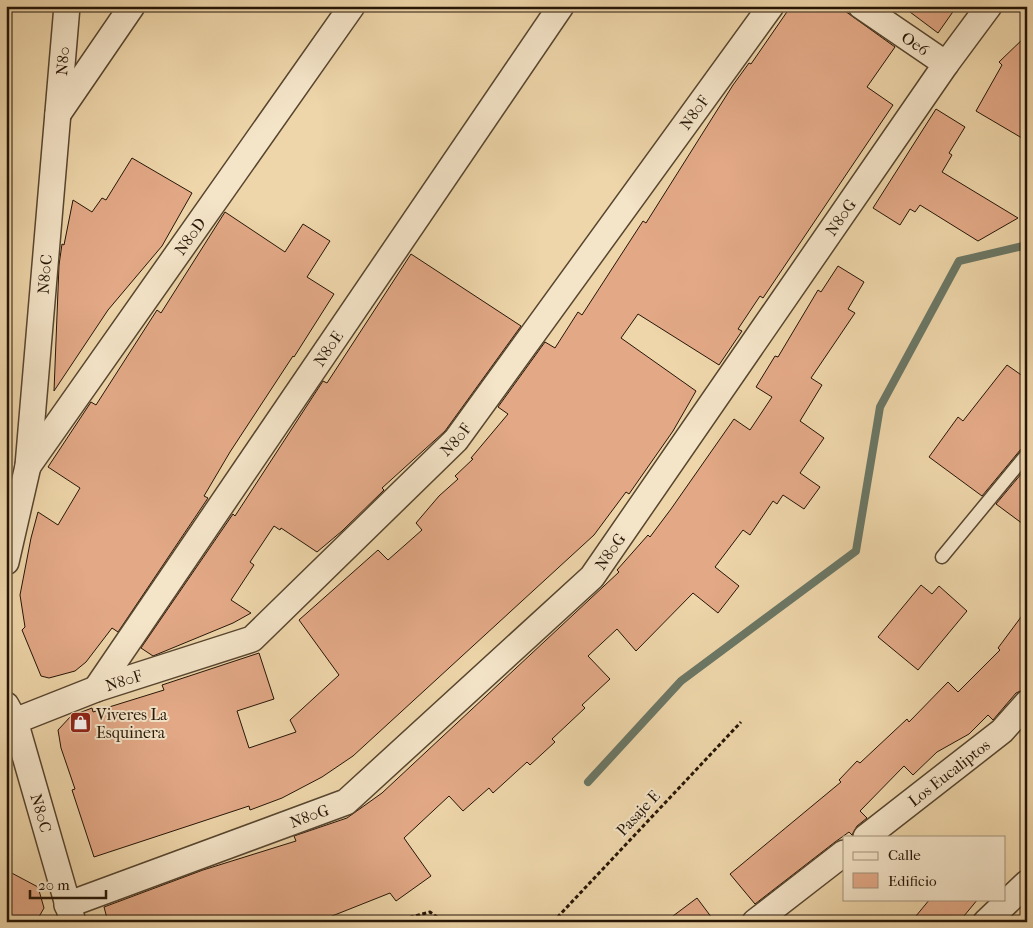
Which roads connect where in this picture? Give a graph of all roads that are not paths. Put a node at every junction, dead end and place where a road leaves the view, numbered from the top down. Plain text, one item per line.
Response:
1 (66, 6) edge
2 (132, 6) edge
3 (352, 6) edge
4 (561, 6) edge
5 (771, 6) edge
6 (861, 6) edge
7 (989, 6) edge
8 (946, 64) junction
9 (56, 116) junction
10 (1027, 454) edge
11 (28, 466) junction
12 (942, 557) dead end
13 (6, 562) edge
14 (96, 689) junction
15 (1027, 703) edge
16 (10, 713) edge
17 (867, 836) edge
18 (843, 854) edge
19 (1027, 883) edge
20 (70, 914) edge
21 (755, 922) edge
22 (986, 922) edge

1 - 9 street, N80
2 - 9 street
3 - 11 street, N80D
4 - 14 street, N80E
5 - 14 street, N80F
6 - 8 street, Oe6
7 - 8 street, N80G
8 - 20 street, N80G
9 - 11 street, N80C
10 - 12 lane
11 - 13 street, N80C
14 - 16 street, N80F
15 - 17 street, Los Eucaliptos
16 - 20 street, N80C
18 - 21 street
19 - 22 street

